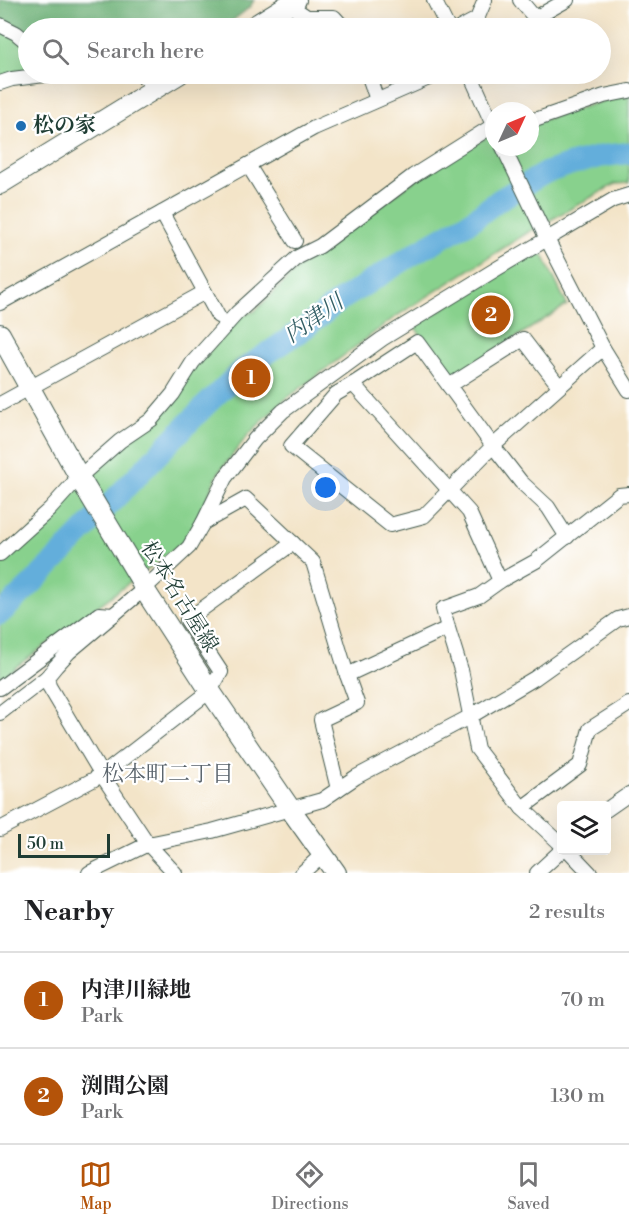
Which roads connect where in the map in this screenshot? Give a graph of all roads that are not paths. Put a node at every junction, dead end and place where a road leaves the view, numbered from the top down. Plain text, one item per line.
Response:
1 (434, 0) edge
2 (485, 0) edge
3 (520, 0) edge
4 (567, 0) edge
5 (286, 4) edge
6 (266, 18) edge
7 (335, 18) edge
8 (443, 18) edge
9 (477, 18) edge
10 (0, 25) edge
11 (18, 35) edge
12 (18, 78) edge
13 (0, 83) edge
14 (371, 84) edge
15 (415, 84) edge
16 (475, 84) edge
17 (159, 85) edge
18 (629, 91) edge
19 (377, 100) junction
20 (485, 106) edge
21 (539, 119) edge
22 (485, 132) edge
23 (508, 156) edge
24 (248, 165) junction
25 (0, 184) edge
26 (629, 195) edge
27 (162, 213) junction
28 (547, 239) junction
29 (295, 241) dead end
30 (205, 292) junction
31 (0, 303) edge
32 (218, 316) dead end
33 (0, 333) edge
34 (603, 348) junction
35 (353, 384) junction
36 (449, 386) junction
37 (559, 386) junction
38 (30, 388) junction
39 (629, 390) edge
40 (0, 404) edge
41 (493, 446) junction
42 (81, 480) junction
43 (449, 490) junction
44 (629, 494) edge
45 (203, 524) junction
46 (22, 535) junction
47 (567, 537) junction
48 (0, 538) edge
49 (293, 543) junction
50 (0, 554) edge
51 (500, 582) junction
52 (141, 583) junction
53 (113, 615) junction
54 (629, 616) edge
55 (448, 628) junction
56 (347, 675) junction
57 (47, 677) junction
58 (0, 688) edge
59 (210, 691) junction
60 (629, 704) edge
61 (0, 713) edge
62 (471, 716) junction
63 (102, 775) junction
64 (338, 789) junction
65 (628, 796) edge
66 (611, 807) edge
67 (522, 808) junction
68 (291, 810) junction
69 (0, 829) edge
70 (557, 840) edge
71 (148, 844) junction
72 (557, 854) edge
73 (322, 855) junction
74 (573, 855) edge
75 (89, 873) edge
76 (174, 873) edge
77 (302, 873) edge
78 (336, 873) edge
79 (537, 873) edge
80 (590, 873) edge

1 - 8 street
2 - 9 street
3 - 4 street
5 - 6 main road
5 - 7 street
10 - 11 street
12 - 13 street
14 - 19 street
15 - 19 street
16 - 20 street
17 - 25 main road
18 - 21 street
19 - 24 street
22 - 42 street
23 - 28 street
24 - 27 street
24 - 29 street
26 - 28 street
27 - 30 street
27 - 31 street
28 - 34 street
28 - 45 street
30 - 32 street
30 - 38 street
33 - 38 main road, 松本名古屋線
34 - 37 street
34 - 39 street
35 - 36 street
35 - 43 street
35 - 43 street
36 - 37 street
36 - 41 street
37 - 41 street
38 - 40 street
38 - 42 main road, 松本名古屋線
41 - 43 street
41 - 47 street
42 - 46 street
42 - 52 main road, 松本名古屋線
43 - 51 street
44 - 47 street
45 - 49 street
45 - 52 street
46 - 48 street
46 - 50 street
47 - 51 street
49 - 56 street
49 - 59 street
51 - 55 street
52 - 53 street
52 - 59 main road, 松本名古屋線
53 - 57 street
53 - 58 street
54 - 62 street
55 - 56 street
55 - 62 street
56 - 64 street
57 - 61 street
57 - 63 street
59 - 63 street
59 - 68 main road, 松本名古屋線
60 - 67 street
62 - 64 street
62 - 67 street
63 - 69 street
63 - 71 street
64 - 68 street
65 - 66 street
67 - 70 street
68 - 71 street
68 - 73 main road, 松本名古屋線
71 - 75 street
71 - 76 street
72 - 79 street
73 - 77 street
73 - 78 main road, 松本名古屋線
74 - 80 street

